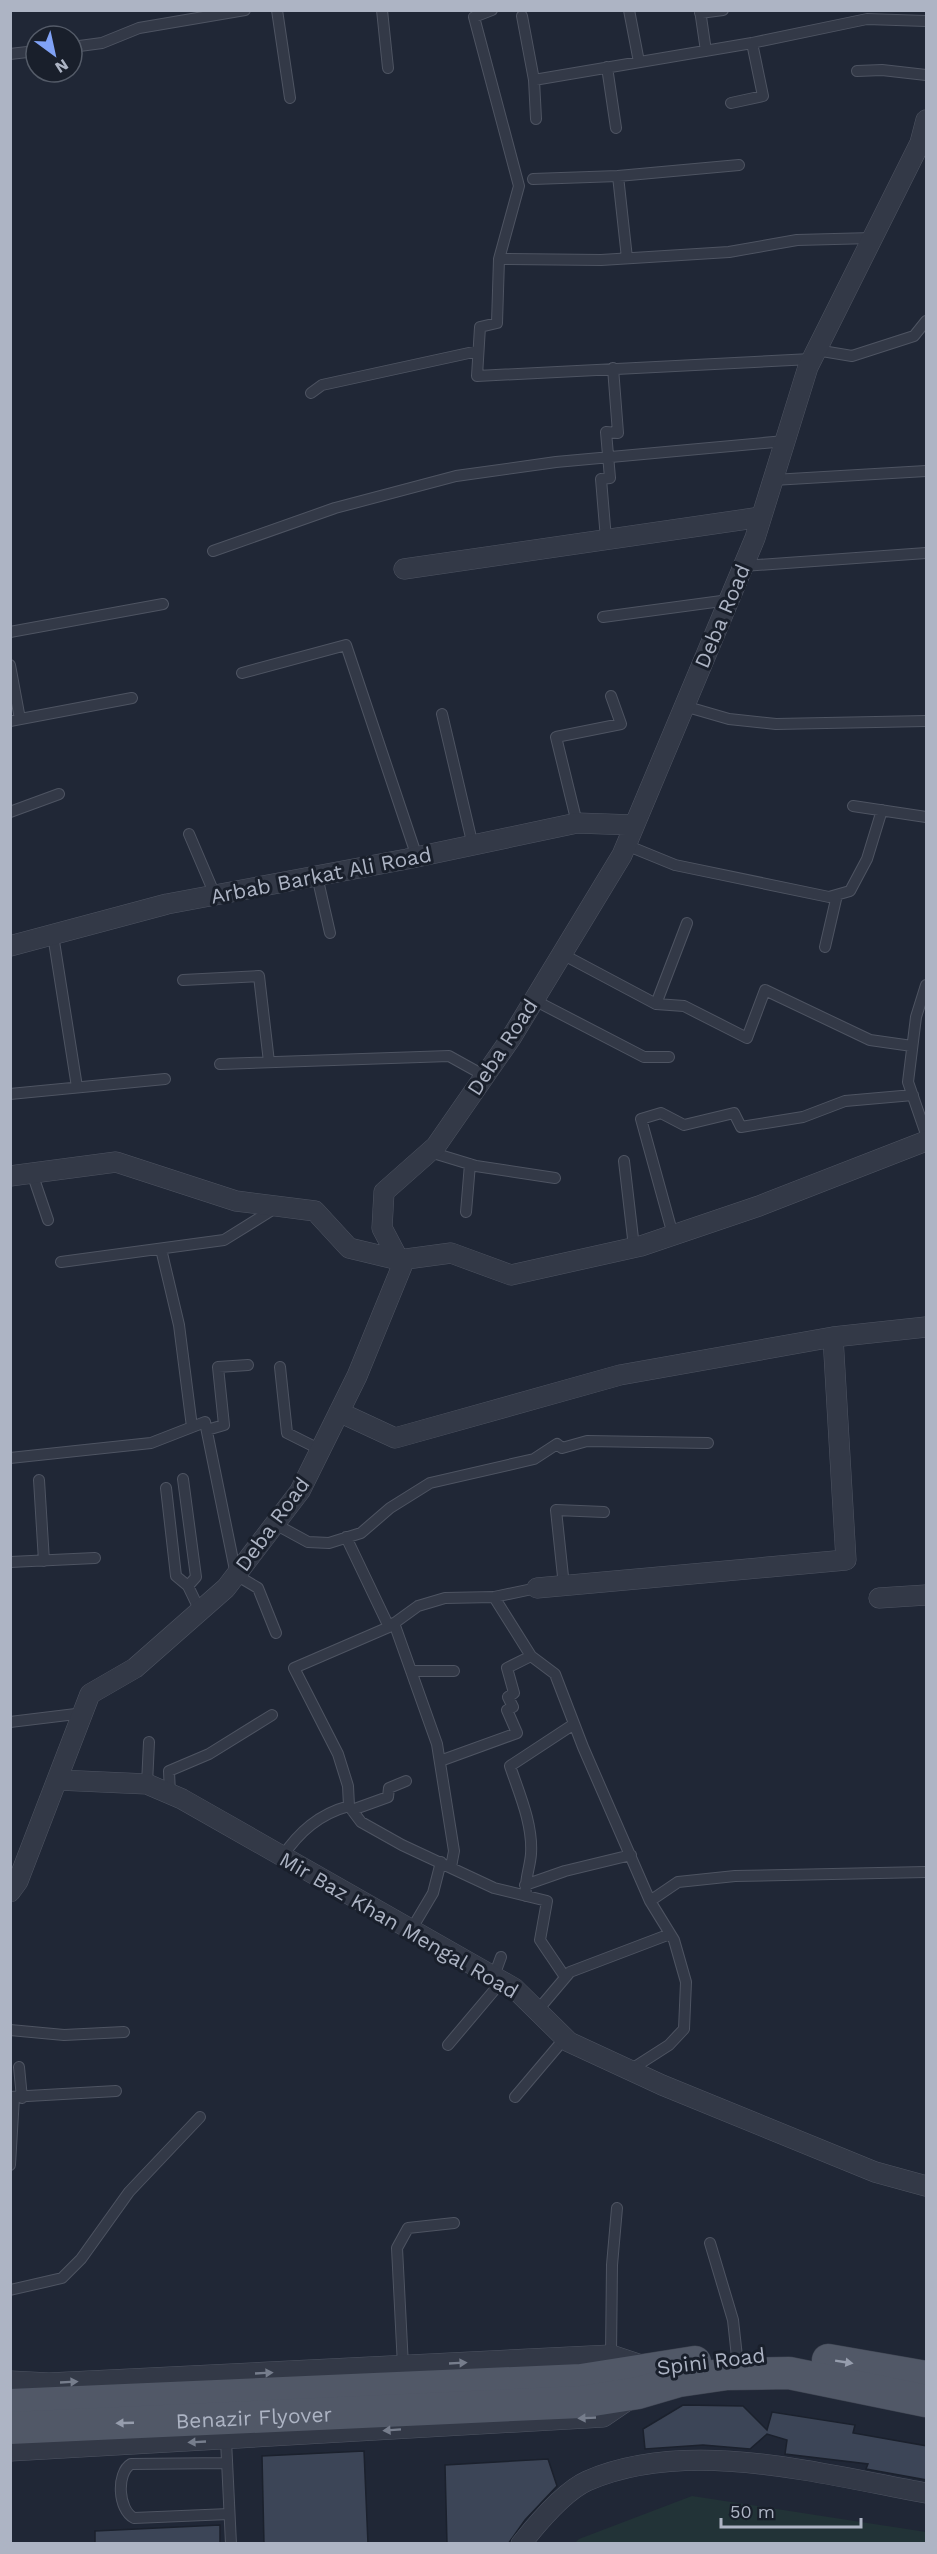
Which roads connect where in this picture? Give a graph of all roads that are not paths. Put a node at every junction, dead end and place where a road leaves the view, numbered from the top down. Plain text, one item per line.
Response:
1 (245, 10) edge
2 (277, 10) edge
3 (382, 10) edge
4 (492, 10) edge
5 (629, 10) edge
6 (723, 10) edge
7 (700, 12) edge
8 (213, 13) edge
9 (522, 16) dead end
10 (927, 21) edge
11 (752, 43) junction
12 (84, 46) edge
13 (706, 51) junction
14 (639, 62) junction
15 (608, 67) junction
16 (388, 68) dead end
17 (856, 71) dead end
18 (927, 75) edge
19 (534, 80) junction
20 (290, 98) dead end
21 (731, 103) dead end
22 (536, 119) dead end
23 (927, 120) edge
24 (616, 128) dead end
25 (740, 165) dead end
26 (618, 176) junction
27 (533, 179) dead end
28 (872, 238) junction
29 (627, 258) junction
30 (499, 259) junction
31 (927, 321) edge
32 (914, 336) junction
33 (927, 337) edge
34 (478, 351) junction
35 (813, 355) junction
36 (613, 368) junction
37 (311, 393) dead end
38 (784, 441) junction
39 (608, 459) junction
40 (927, 471) edge
41 (772, 480) junction
42 (761, 517) junction
43 (606, 540) junction
44 (213, 551) dead end
45 (927, 552) edge
46 (743, 566) junction
47 (404, 569) dead end
48 (729, 600) junction
49 (163, 604) dead end
50 (603, 617) dead end
51 (10, 632) edge
52 (10, 665) edge
53 (242, 673) dead end
54 (611, 696) dead end
55 (132, 698) dead end
56 (684, 706) junction
57 (442, 714) dead end
58 (15, 720) edge
59 (927, 721) edge
60 (58, 794) dead end
61 (853, 806) dead end
62 (882, 810) junction
63 (10, 812) edge
64 (927, 817) edge
65 (578, 824) junction
66 (634, 825) junction
67 (189, 834) dead end
68 (626, 845) junction
69 (473, 846) junction
70 (417, 857) junction
71 (317, 876) junction
72 (215, 895) junction
73 (837, 895) junction
74 (687, 923) dead end
75 (330, 933) dead end
76 (53, 934) junction
77 (10, 946) edge
78 (825, 947) dead end
79 (562, 954) junction
80 (183, 980) dead end
81 (927, 985) edge
82 (534, 1000) junction
83 (656, 1005) junction
84 (912, 1046) junction
85 (669, 1058) dead end
86 (268, 1062) junction
87 (220, 1064) dead end
88 (485, 1076) junction
89 (165, 1079) dead end
90 (76, 1087) junction
91 (10, 1094) edge
92 (913, 1095) junction
93 (927, 1134) edge
94 (927, 1141) edge
95 (429, 1152) junction
96 (624, 1161) dead end
97 (470, 1164) junction
98 (32, 1173) junction
99 (10, 1176) edge
100 (555, 1178) dead end
101 (278, 1206) junction
102 (466, 1212) dead end
103 (48, 1220) dead end
104 (673, 1235) junction
105 (634, 1247) junction
106 (161, 1249) junction
107 (399, 1260) junction
108 (61, 1262) dead end
109 (927, 1326) edge
110 (832, 1337) junction
111 (248, 1365) dead end
112 (280, 1366) dead end
113 (339, 1412) junction
114 (192, 1427) junction
115 (207, 1430) junction
116 (708, 1443) dead end
117 (321, 1450) junction
118 (10, 1458) edge
119 (183, 1479) dead end
120 (39, 1480) dead end
121 (166, 1488) dead end
122 (604, 1512) dead end
123 (275, 1524) junction
124 (346, 1537) junction
125 (95, 1558) dead end
126 (44, 1561) junction
127 (10, 1562) edge
128 (236, 1575) junction
129 (188, 1586) junction
130 (564, 1586) junction
131 (537, 1588) joint
132 (927, 1595) edge
133 (494, 1597) junction
134 (879, 1598) dead end
135 (200, 1611) junction
136 (392, 1625) junction
137 (276, 1633) dead end
138 (531, 1656) junction
139 (411, 1671) junction
140 (454, 1671) dead end
141 (84, 1713) junction
142 (272, 1715) dead end
143 (10, 1722) edge
144 (574, 1724) junction
145 (149, 1742) dead end
146 (440, 1761) junction
147 (58, 1780) junction
148 (406, 1781) dead end
149 (147, 1784) junction
150 (170, 1794) junction
151 (351, 1808) junction
152 (630, 1855) junction
153 (282, 1857) junction
154 (446, 1865) junction
155 (927, 1872) edge
156 (525, 1891) junction
157 (10, 1892) edge
158 (650, 1901) junction
159 (411, 1930) junction
160 (670, 1934) junction
161 (501, 1957) dead end
162 (565, 1977) junction
163 (498, 1979) junction
164 (537, 2011) junction
165 (10, 2030) edge
166 (124, 2032) dead end
167 (565, 2038) junction
168 (448, 2045) dead end
169 (19, 2067) dead end
170 (630, 2070) junction
171 (116, 2091) dead end
172 (16, 2097) edge
173 (516, 2097) dead end
174 (201, 2117) dead end
175 (10, 2165) edge
176 (927, 2186) edge
177 (617, 2208) dead end
178 (454, 2223) dead end
179 (710, 2243) dead end
180 (10, 2290) edge
181 (611, 2355) junction
182 (737, 2356) junction
183 (403, 2366) junction
184 (927, 2377) edge
185 (10, 2381) edge
186 (644, 2381) junction
187 (496, 2396) junction
188 (927, 2400) edge
189 (10, 2405) edge
190 (10, 2428) edge
191 (226, 2440) junction
192 (10, 2451) edge
193 (227, 2463) junction
194 (927, 2493) edge
195 (229, 2514) junction
196 (231, 2544) edge
197 (521, 2544) edge

1 - 8 lane
2 - 20 lane
3 - 16 lane
4 - 30 lane
5 - 14 lane
6 - 7 lane
7 - 13 lane
8 - 12 lane
9 - 19 lane
10 - 11 lane
11 - 13 lane
11 - 21 lane
13 - 14 lane
14 - 15 lane
15 - 19 lane
15 - 24 lane
17 - 18 lane
19 - 22 lane
23 - 28 street, Deba Road
25 - 26 lane
26 - 27 lane
26 - 29 lane
28 - 29 lane
28 - 35 street, Deba Road
29 - 30 lane
30 - 34 lane
31 - 32 lane
32 - 33 lane
32 - 35 lane
34 - 36 lane
34 - 37 lane
35 - 36 lane
35 - 38 street, Deba Road
36 - 39 lane
38 - 39 lane
38 - 41 street, Deba Road
39 - 43 lane
39 - 44 lane
40 - 41 lane
41 - 42 street, Deba Road
42 - 43 street
42 - 46 street, Deba Road
43 - 47 street
45 - 46 lane
46 - 48 street, Deba Road
48 - 50 lane
48 - 56 street, Deba Road
49 - 51 lane
52 - 58 lane
53 - 70 lane
54 - 65 lane
55 - 58 lane
56 - 59 lane
56 - 66 street, Deba Road
57 - 69 lane
60 - 63 lane
61 - 62 lane
62 - 64 lane
62 - 73 lane
65 - 66 street, Arbab Barkat Ali Road
65 - 69 street, Arbab Barkat Ali Road
66 - 68 street, Deba Road
67 - 72 lane
68 - 73 lane
68 - 79 street, Deba Road
69 - 70 street, Arbab Barkat Ali Road
70 - 71 street, Arbab Barkat Ali Road
71 - 72 street, Arbab Barkat Ali Road
71 - 75 lane
72 - 76 street, Arbab Barkat Ali Road
73 - 78 lane
74 - 83 lane
76 - 77 street, Arbab Barkat Ali Road
76 - 90 lane
79 - 82 street, Deba Road
79 - 83 lane
80 - 86 lane
81 - 84 lane
82 - 85 lane
82 - 88 street, Deba Road
83 - 84 lane
84 - 92 lane
86 - 87 lane
86 - 88 lane
88 - 95 street, Deba Road
89 - 90 lane
90 - 91 lane
92 - 93 lane
92 - 104 lane
94 - 104 street
95 - 97 lane
95 - 107 street, Deba Road
96 - 105 lane
97 - 100 lane
97 - 102 lane
98 - 99 street
98 - 101 street
98 - 103 lane
101 - 106 lane
101 - 107 street
104 - 105 street
105 - 107 street
106 - 108 lane
106 - 114 lane
107 - 113 street, Deba Road
109 - 110 street
110 - 113 street
110 - 130 street
111 - 115 lane
112 - 117 lane
113 - 117 street, Deba Road
114 - 115 lane
114 - 118 lane
115 - 128 lane
116 - 124 lane
117 - 123 street, Deba Road
119 - 129 lane
120 - 126 lane
121 - 129 lane
122 - 130 lane
123 - 124 lane
123 - 128 street, Deba Road
124 - 136 lane
125 - 126 lane
126 - 127 lane
128 - 135 street, Deba Road
128 - 137 lane
129 - 135 lane
130 - 131 street
131 - 133 lane
132 - 134 street
133 - 136 lane
133 - 138 lane
135 - 141 street, Deba Road
136 - 139 lane
136 - 151 lane
138 - 144 lane
138 - 146 lane
139 - 140 lane
139 - 146 lane
141 - 143 lane
141 - 147 street, Deba Road
142 - 150 lane
144 - 152 lane
144 - 156 lane
145 - 149 lane
146 - 154 lane
147 - 149 street, Mir Baz Khan Mengal Road
147 - 157 street, Deba Road
148 - 151 lane
149 - 150 street, Mir Baz Khan Mengal Road
150 - 153 street, Mir Baz Khan Mengal Road
151 - 153 lane
151 - 154 lane
152 - 156 lane
152 - 158 lane
153 - 159 street, Mir Baz Khan Mengal Road
154 - 156 lane
154 - 159 lane
155 - 158 lane
156 - 162 lane
158 - 160 lane
159 - 163 street, Mir Baz Khan Mengal Road
160 - 162 lane
160 - 170 lane
161 - 163 lane
162 - 164 lane
163 - 164 street, Mir Baz Khan Mengal Road
163 - 168 lane
164 - 167 street, Mir Baz Khan Mengal Road
165 - 166 lane
167 - 170 street, Mir Baz Khan Mengal Road
167 - 173 lane
169 - 172 lane
170 - 176 street, Mir Baz Khan Mengal Road
171 - 172 lane
172 - 175 lane
174 - 180 lane
177 - 181 lane
178 - 183 lane
179 - 182 lane
183 -> 181 street
181 - 186 street
182 -> 184 main road, Spini Road
182 - 186 main road, Spini Road
185 -> 183 street
186 - 187 main road, Spini Road
186 - 188 main road, Spini Road
186 -> 191 street
187 - 189 main road, Benazir Flyover
187 -> 190 main road, Benazir Flyover
191 -> 192 street
191 - 193 lane
193 - 195 lane
193 - 195 lane
194 - 197 street
195 - 196 lane

